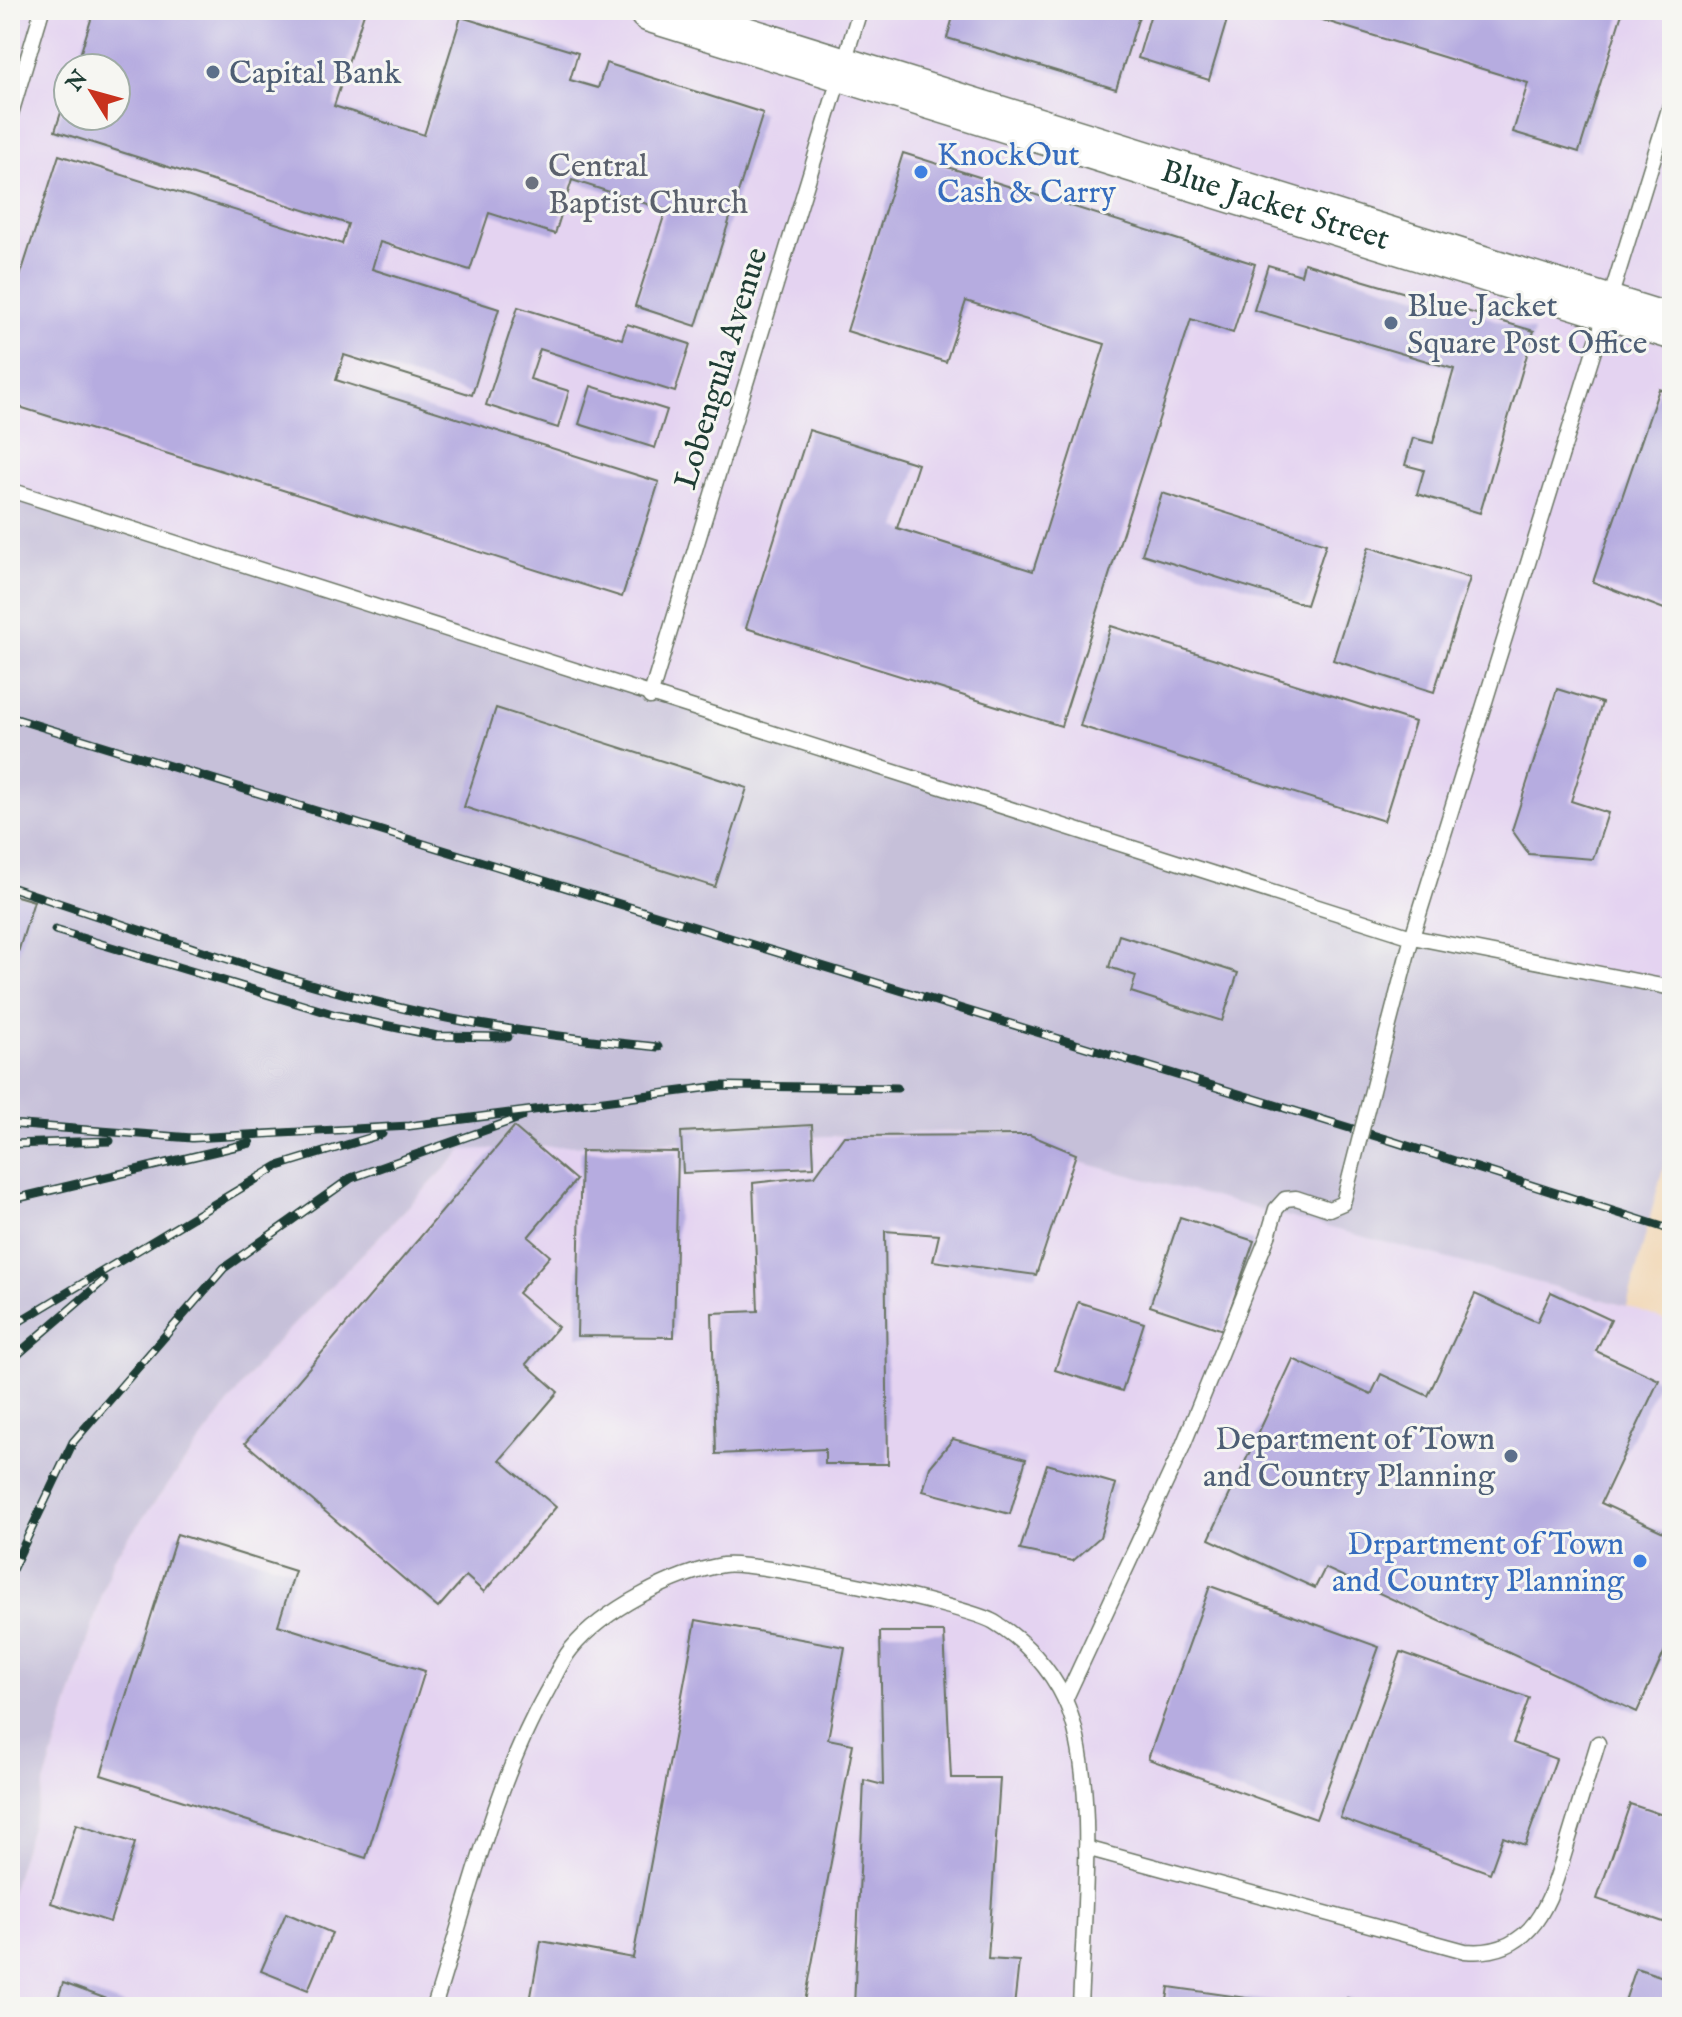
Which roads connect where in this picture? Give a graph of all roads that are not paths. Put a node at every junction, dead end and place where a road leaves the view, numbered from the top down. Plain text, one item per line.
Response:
1 (42, 10) edge
2 (651, 10) edge
3 (860, 10) edge
4 (841, 68) junction
5 (1672, 99) edge
6 (10, 117) edge
7 (1609, 307) junction
8 (1672, 327) edge
9 (10, 490) edge
10 (650, 697) junction
11 (1412, 937) junction
12 (1672, 988) edge
13 (1065, 1700) junction
14 (1598, 1743) dead end
15 (1086, 1848) junction
16 (434, 2007) edge
17 (1080, 2007) edge

1 - 6 lane
2 - 4 highway, Blue Jacket Street
3 - 4 lane, Lobengula Avenue
4 - 7 highway, Blue Jacket Street
4 - 10 lane, Lobengula Avenue
5 - 7 lane
7 - 8 highway, Blue Jacket Street
7 - 11 lane
9 - 10 lane
10 - 11 lane
11 - 12 lane
11 - 13 lane, bridge
13 - 15 lane
13 - 16 lane
14 - 15 lane
15 - 17 lane

